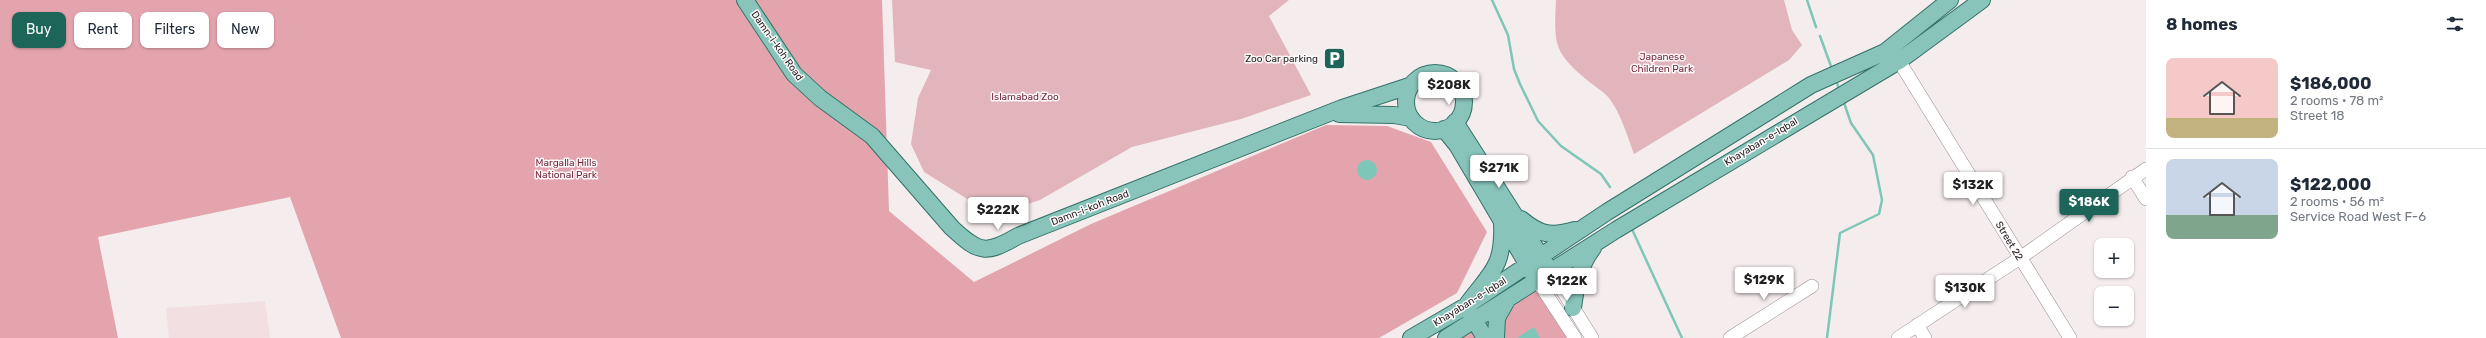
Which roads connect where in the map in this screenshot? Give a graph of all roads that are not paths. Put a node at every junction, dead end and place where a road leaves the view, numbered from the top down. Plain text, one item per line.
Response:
1 (745, 0) edge
2 (1950, 0) edge
3 (1982, 0) edge
4 (1899, 60) junction
5 (1412, 85) junction
6 (1329, 114) junction
7 (1411, 118) junction
8 (1450, 126) junction
9 (2146, 169) edge
10 (2132, 177) junction
11 (2146, 198) edge
12 (1507, 217) junction
13 (1583, 228) junction
14 (1597, 242) junction
15 (1542, 257) junction
16 (2020, 258) junction
17 (1528, 266) junction
18 (1551, 272) junction
19 (1537, 280) junction
20 (1812, 286) dead end
21 (1507, 300) junction
22 (1573, 308) junction
23 (1465, 321) edge
24 (1918, 325) junction
25 (1412, 338) edge
26 (1446, 338) edge
27 (1485, 338) edge
28 (1496, 338) edge
29 (1575, 338) edge
30 (1592, 338) edge
31 (1730, 338) edge
32 (1898, 338) edge
33 (1925, 338) edge
34 (2070, 338) edge

1 - 6 main road, Damn-i-koh Road
2 - 13 main road, Khayaban-e-Iqbal
3 - 4 main road, Khayaban-e-Iqbal
4 - 14 main road, Khayaban-e-Iqbal
4 - 16 street, Street 22
5 - 6 main road, Damn-i-koh Road
5 - 7 main road
5 - 8 main road
6 - 7 main road
7 - 8 main road
8 - 12 main road
9 - 10 street
10 - 11 street
10 - 16 street
12 - 13 main road
12 - 15 main road
12 - 17 main road
12 - 23 main road
13 - 15 main road, Khayaban-e-Iqbal
14 - 18 main road, Khayaban-e-Iqbal
14 - 22 main road
15 - 17 main road, Khayaban-e-Iqbal
15 - 18 main road
16 - 24 street
16 - 34 street, Street 22
17 - 19 main road
17 - 23 main road, Khayaban-e-Iqbal
18 - 19 main road, Khayaban-e-Iqbal
18 - 22 street
19 - 21 main road, Khayaban-e-Iqbal
19 - 29 street
20 - 31 street
21 - 23 main road, Khayaban-e-Iqbal
21 - 28 main road
22 - 30 street
23 - 25 main road, Khayaban-e-Iqbal
23 - 26 main road, Khayaban-e-Iqbal
23 - 27 main road
24 - 32 street
24 - 33 street

